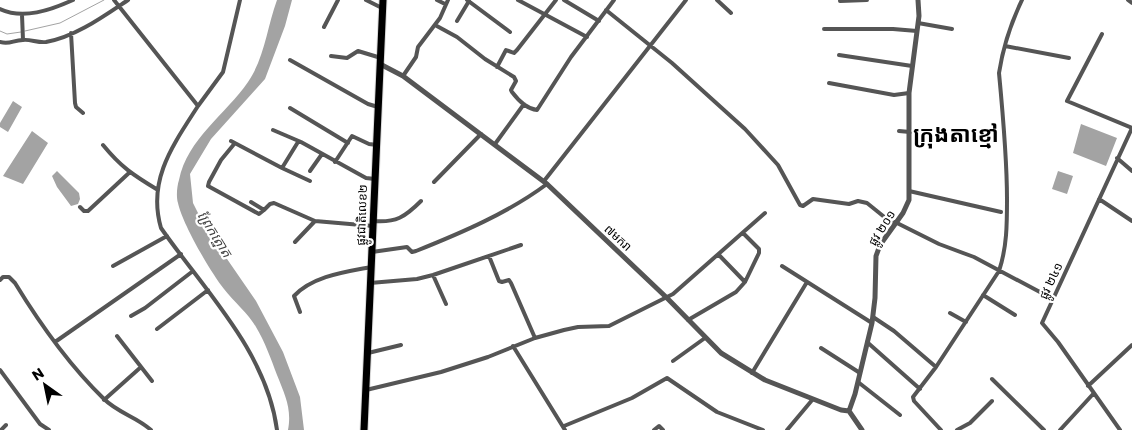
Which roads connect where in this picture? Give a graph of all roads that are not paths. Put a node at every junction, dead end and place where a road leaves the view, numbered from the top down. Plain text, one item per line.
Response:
1 (73, 0) edge
2 (114, 0) edge
3 (128, 0) edge
4 (240, 0) edge
5 (338, 0) edge
6 (366, 0) edge
7 (437, 0) edge
8 (518, 0) edge
9 (556, 0) edge
10 (564, 0) edge
11 (614, 0) edge
12 (686, 0) edge
13 (717, 0) edge
14 (867, 0) edge
15 (918, 0) edge
16 (1022, 0) edge
17 (1128, 0) edge
18 (468, 1) edge
19 (840, 1) edge
20 (447, 2) edge
21 (1132, 3) edge
22 (383, 4) edge
23 (119, 6) junction
24 (0, 9) edge
25 (606, 10) junction
26 (731, 13) dead end
27 (545, 14) junction
28 (22, 15) junction
29 (599, 20) junction
30 (457, 22) dead end
31 (918, 23) junction
32 (435, 25) junction
33 (324, 27) dead end
34 (824, 29) dead end
35 (952, 29) dead end
36 (917, 31) junction
37 (510, 32) dead end
38 (71, 34) junction
39 (1102, 34) dead end
40 (587, 37) junction
41 (23, 40) junction
42 (0, 42) edge
43 (650, 45) junction
44 (1004, 46) junction
45 (838, 55) dead end
46 (331, 56) dead end
47 (1069, 58) dead end
48 (290, 60) dead end
49 (380, 61) junction
50 (912, 66) junction
51 (497, 67) junction
52 (403, 76) junction
53 (829, 83) dead end
54 (909, 93) junction
55 (524, 104) junction
56 (198, 106) junction
57 (379, 107) junction
58 (290, 108) dead end
59 (84, 113) dead end
60 (1132, 128) edge
61 (273, 130) dead end
62 (899, 131) dead end
63 (910, 132) junction
64 (481, 134) junction
65 (301, 142) junction
66 (348, 143) junction
67 (495, 144) junction
68 (103, 145) dead end
69 (377, 145) junction
70 (322, 154) junction
71 (1118, 158) junction
72 (335, 162) junction
73 (282, 168) junction
74 (310, 171) dead end
75 (1132, 171) edge
76 (130, 172) junction
77 (375, 179) junction
78 (310, 181) dead end
79 (434, 182) dead end
80 (546, 183) junction
81 (158, 190) junction
82 (910, 191) junction
83 (1099, 199) junction
84 (420, 201) dead end
85 (250, 202) dead end
86 (80, 207) dead end
87 (264, 210) junction
88 (1000, 212) dead end
89 (765, 213) dead end
90 (1132, 220) edge
91 (315, 221) junction
92 (894, 223) junction
93 (373, 224) junction
94 (743, 233) junction
95 (167, 236) junction
96 (295, 242) dead end
97 (521, 244) dead end
98 (372, 252) junction
99 (181, 254) junction
100 (719, 255) junction
101 (489, 256) junction
102 (113, 266) dead end
103 (782, 266) dead end
104 (371, 267) junction
105 (193, 271) junction
106 (999, 271) junction
107 (433, 275) junction
108 (0, 280) edge
109 (745, 282) junction
110 (807, 282) junction
111 (370, 283) junction
112 (208, 290) junction
113 (983, 295) junction
114 (667, 298) junction
115 (1054, 298) junction
116 (446, 304) dead end
117 (300, 312) dead end
118 (950, 314) dead end
119 (1015, 315) dead end
120 (131, 316) dead end
121 (873, 316) junction
122 (688, 320) junction
123 (966, 322) junction
124 (872, 323) junction
125 (157, 329) dead end
126 (117, 336) dead end
127 (535, 338) junction
128 (705, 338) junction
129 (55, 342) junction
130 (867, 342) junction
131 (401, 345) dead end
132 (1132, 345) edge
133 (513, 346) junction
134 (821, 348) dead end
135 (368, 353) junction
136 (673, 361) dead end
137 (141, 367) junction
138 (936, 368) junction
139 (0, 370) edge
140 (752, 373) junction
141 (860, 373) junction
142 (992, 379) dead end
143 (152, 381) dead end
144 (858, 382) junction
145 (1088, 386) junction
146 (920, 389) junction
147 (366, 390) junction
148 (1094, 393) junction
149 (813, 399) junction
150 (104, 400) junction
151 (992, 401) dead end
152 (849, 411) junction
153 (900, 415) dead end
154 (6, 426) dead end
155 (564, 428) edge
156 (1, 430) edge
157 (49, 430) edge
158 (151, 430) edge
159 (276, 430) edge
160 (364, 430) edge
161 (654, 430) edge
162 (663, 430) edge
163 (763, 430) edge
164 (787, 430) edge
165 (862, 430) edge
166 (941, 430) edge
167 (957, 430) edge
168 (1044, 430) edge
169 (1060, 430) edge
170 (1120, 430) edge

1 - 28 street
2 - 23 street
3 - 23 street
4 - 56 street
5 - 33 street
6 - 22 street
7 - 20 street
8 - 27 street
9 - 27 street
10 - 29 street
11 - 25 street
12 - 43 street
13 - 26 street
14 - 19 street
15 - 31 street, ផ្លូវ ២០១
16 - 44 street
17 - 21 street
18 - 30 street
18 - 37 street
20 - 32 street
22 - 49 highway, ផ្លូវជាតិលេខ២
23 - 38 street
23 - 56 street
24 - 28 street
25 - 29 street
25 - 43 street
27 - 40 street
27 - 51 street
28 - 41 street
29 - 40 street
31 - 35 street
31 - 36 street, ផ្លូវ ២០១
32 - 51 street
32 - 52 street
34 - 36 street
36 - 50 street, ផ្លូវ ២០១
38 - 41 street
38 - 59 street
39 - 60 street
40 - 55 street
41 - 42 street
43 - 80 street
43 - 92 street
44 - 47 street
44 - 106 street
45 - 50 street
46 - 49 street
48 - 57 street
49 - 52 street, ៧មករា
49 - 57 highway, ផ្លូវជាតិលេខ២
50 - 54 street, ផ្លូវ ២០១
51 - 55 street
52 - 64 street, ៧មករា
53 - 54 street
54 - 63 street, ផ្លូវ ២០១
55 - 67 street
56 - 81 street
57 - 69 highway, ផ្លូវជាតិលេខ២
58 - 66 street
60 - 71 street, ផ្លូវ ២៤១
61 - 65 street
62 - 63 street
63 - 82 street, ផ្លូវ ២០១
64 - 67 street, ៧មករា
64 - 79 street
65 - 70 street
65 - 73 street
66 - 69 street
66 - 72 street
67 - 80 street, ៧មករា
68 - 76 street
69 - 77 highway, ផ្លូវជាតិលេខ២
70 - 72 street
70 - 74 street
71 - 75 street
71 - 83 street, ផ្លូវ ២៤១
72 - 77 street
73 - 78 street
73 - 87 street
76 - 81 street
76 - 86 street
77 - 93 highway, ផ្លូវជាតិលេខ២
80 - 98 street
80 - 114 street, ៧មករា
81 - 95 street
82 - 88 street
82 - 92 street, ផ្លូវ ២០១
83 - 90 street
83 - 115 street, ផ្លូវ ២៤១
84 - 93 street
85 - 87 street
87 - 91 street
89 - 94 street
91 - 93 street
91 - 96 street
92 - 106 street
92 - 121 street, ផ្លូវ ២០១
93 - 98 highway, ផ្លូវជាតិលេខ២
94 - 100 street
94 - 109 street
95 - 99 street
95 - 102 street
97 - 101 street
98 - 104 highway, ផ្លូវជាតិលេខ២
99 - 105 street
99 - 129 street
100 - 109 street
100 - 114 street
101 - 107 street
101 - 127 street
103 - 110 street
104 - 111 highway, ផ្លូវជាតិលេខ២
104 - 117 street
105 - 112 street
105 - 120 street
106 - 113 street
106 - 115 street
107 - 111 street
107 - 116 street
108 - 129 street
109 - 122 street
110 - 124 street
110 - 140 street
111 - 135 highway, ផ្លូវជាតិលេខ២
112 - 125 street
112 - 159 street
113 - 119 street
113 - 123 street
114 - 122 street, ៧មករា
114 - 127 street
115 - 145 street, ផ្លូវ ២៤១
118 - 123 street
121 - 124 street, ផ្លូវ ២០១
121 - 138 street
122 - 128 street, ៧មករា
123 - 138 street
124 - 130 street, ផ្លូវ ២០១
126 - 137 street
127 - 133 street
128 - 136 street
128 - 140 street, ៧មករា
129 - 150 street
130 - 141 street, ផ្លូវ ២០១
130 - 146 street
131 - 135 street
132 - 145 street
133 - 147 street
133 - 155 street
134 - 141 street
135 - 147 highway, ផ្លូវជាតិលេខ២
137 - 143 street
137 - 150 street
138 - 146 street
139 - 157 street
140 - 149 street, ៧មករា
141 - 144 street, ផ្លូវ ២០១
142 - 168 street
144 - 152 street, ផ្លូវ ២០១
144 - 153 street
145 - 148 street, ផ្លូវ ២៤១
146 - 166 street
147 - 160 highway, ផ្លូវជាតិលេខ២
148 - 169 street
148 - 170 street, ផ្លូវ ២៤១
149 - 152 street, ៧មករា
149 - 164 street
150 - 158 street
151 - 167 street
152 - 165 street
154 - 156 street
155 - 163 street
161 - 162 street

